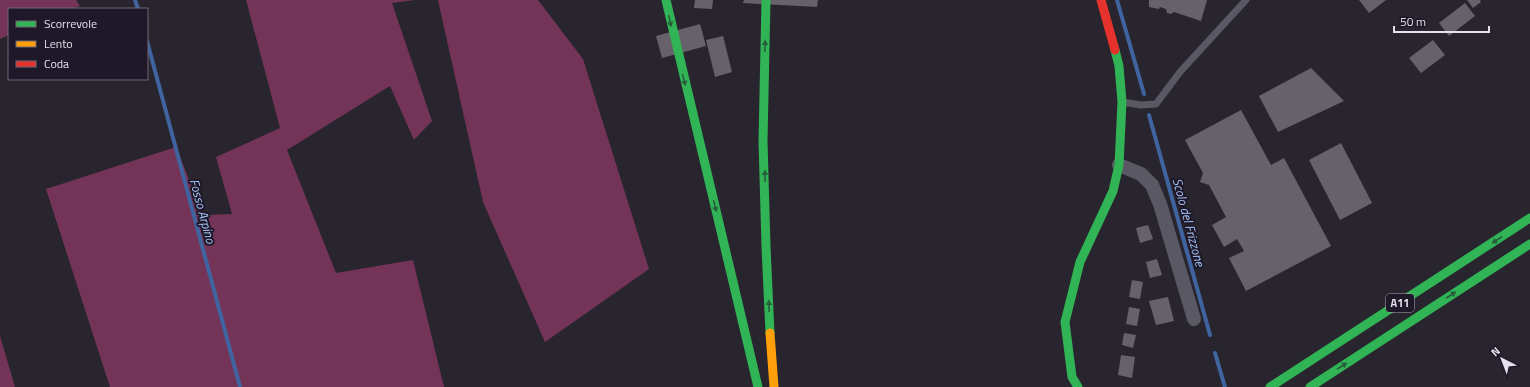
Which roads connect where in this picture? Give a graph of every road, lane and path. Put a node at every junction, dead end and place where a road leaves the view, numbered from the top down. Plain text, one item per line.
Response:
1 (666, 0) edge
2 (766, 0) edge
3 (1101, 0) edge
4 (1246, 0) edge
5 (1122, 102) junction
6 (1119, 165) junction
7 (1530, 218) edge
8 (1530, 244) edge
9 (739, 303) junction
10 (1194, 319) dead end
11 (769, 322) junction
12 (1266, 385) edge
13 (752, 387) edge
14 (758, 387) edge
15 (774, 387) edge
16 (781, 387) edge
17 (1078, 387) edge
18 (1310, 387) edge

1 -> 9 main road
11 -> 2 main road
3 - 5 main road
4 - 5 lane
5 - 6 main road
6 - 10 street
6 - 17 main road
7 -> 12 main road, A11
18 -> 8 main road, A11
9 - 13 main road
9 - 14 main road
11 - 15 main road
11 - 16 main road

